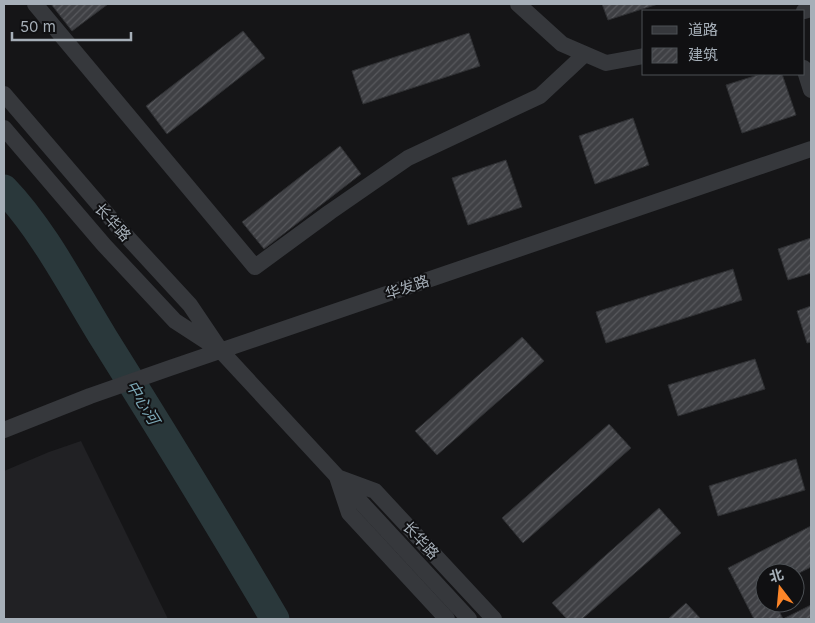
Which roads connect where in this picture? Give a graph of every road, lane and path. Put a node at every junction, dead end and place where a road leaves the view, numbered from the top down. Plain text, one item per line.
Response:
1 (34, 4) edge
2 (518, 4) edge
3 (585, 54) junction
4 (642, 56) edge
5 (805, 71) edge
6 (811, 90) edge
7 (4, 94) edge
8 (4, 128) edge
9 (811, 149) edge
10 (221, 351) junction
11 (4, 430) edge
12 (337, 477) junction
13 (447, 619) edge
14 (469, 619) edge
15 (494, 619) edge

1 - 3 street
2 - 3 street
3 - 4 street
5 - 6 street
7 - 10 street, 长华路
8 - 10 street, 长华路
9 - 10 street, 华发路
10 - 11 street, 华发路
10 - 12 street, 长华路
12 - 13 street, 长华路
12 - 14 street, 长华路
12 - 15 street, 长华路

